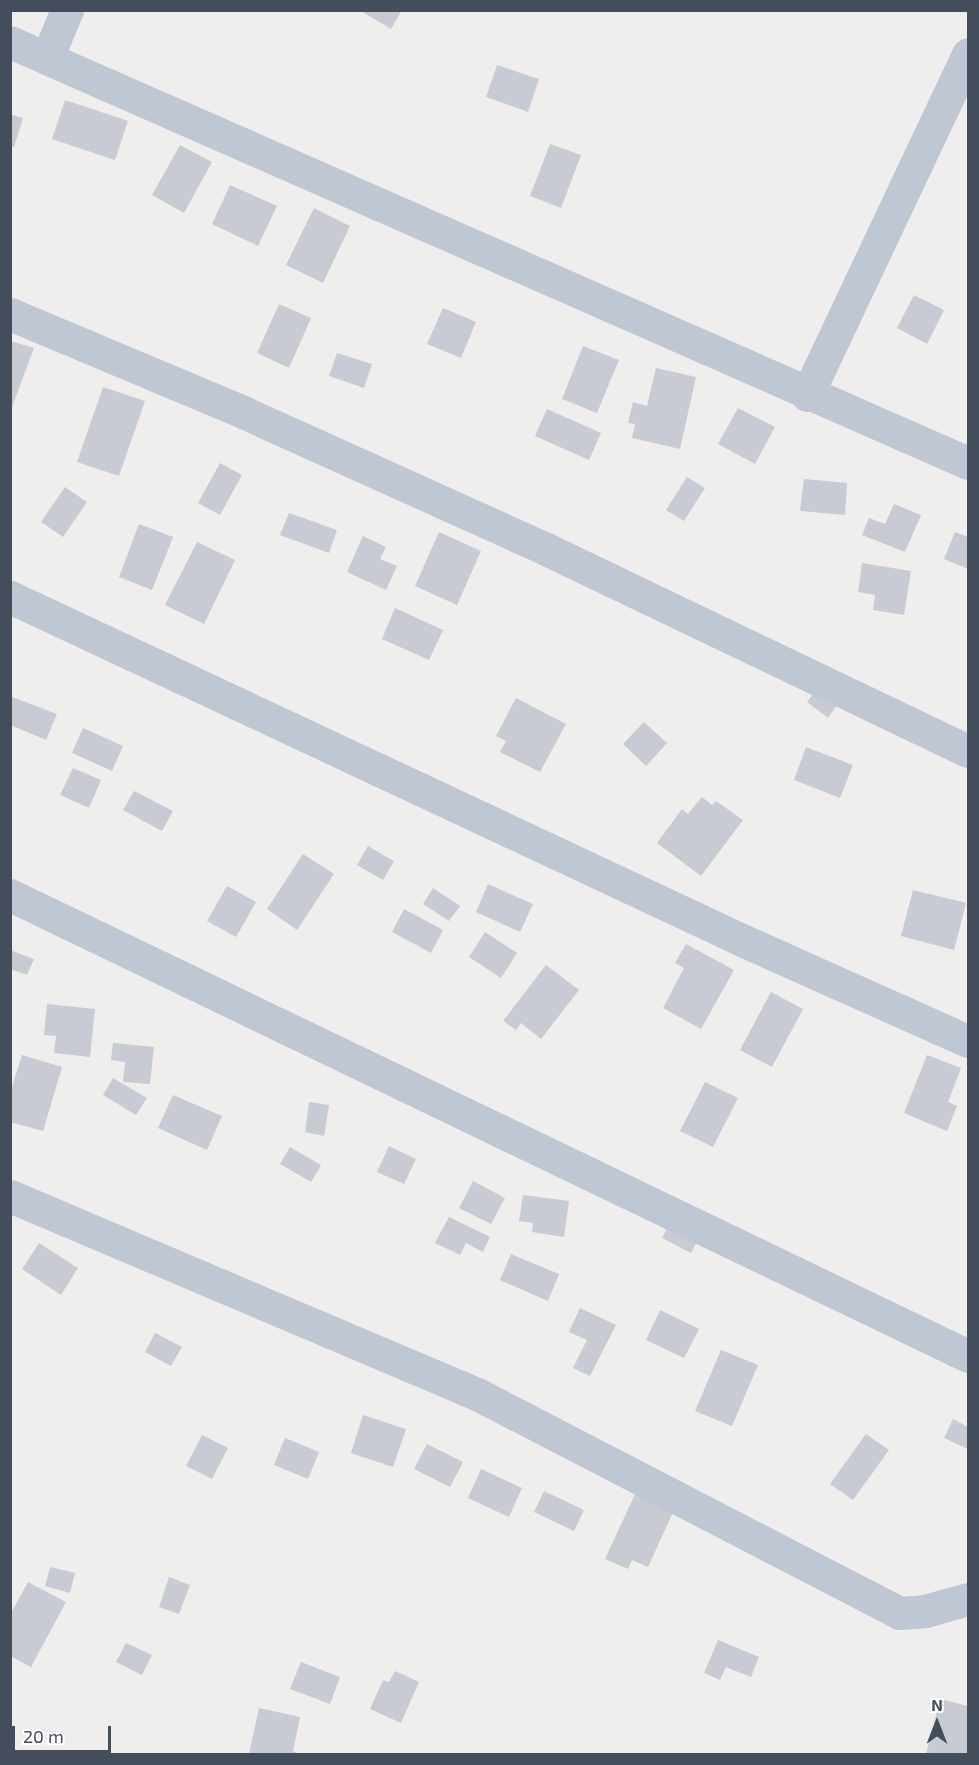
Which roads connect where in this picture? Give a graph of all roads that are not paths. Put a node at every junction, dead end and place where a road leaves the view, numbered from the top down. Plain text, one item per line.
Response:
1 (67, 10) edge
2 (10, 42) edge
3 (969, 54) edge
4 (47, 58) junction
5 (10, 314) edge
6 (807, 395) junction
7 (969, 463) edge
8 (10, 597) edge
9 (969, 751) edge
10 (10, 895) edge
11 (969, 1041) edge
12 (10, 1196) edge
13 (969, 1356) edge
14 (969, 1599) edge

1 - 4 street
2 - 4 street
3 - 6 street
4 - 6 street
5 - 9 street
6 - 7 street
8 - 11 street
10 - 13 street
12 - 14 street

